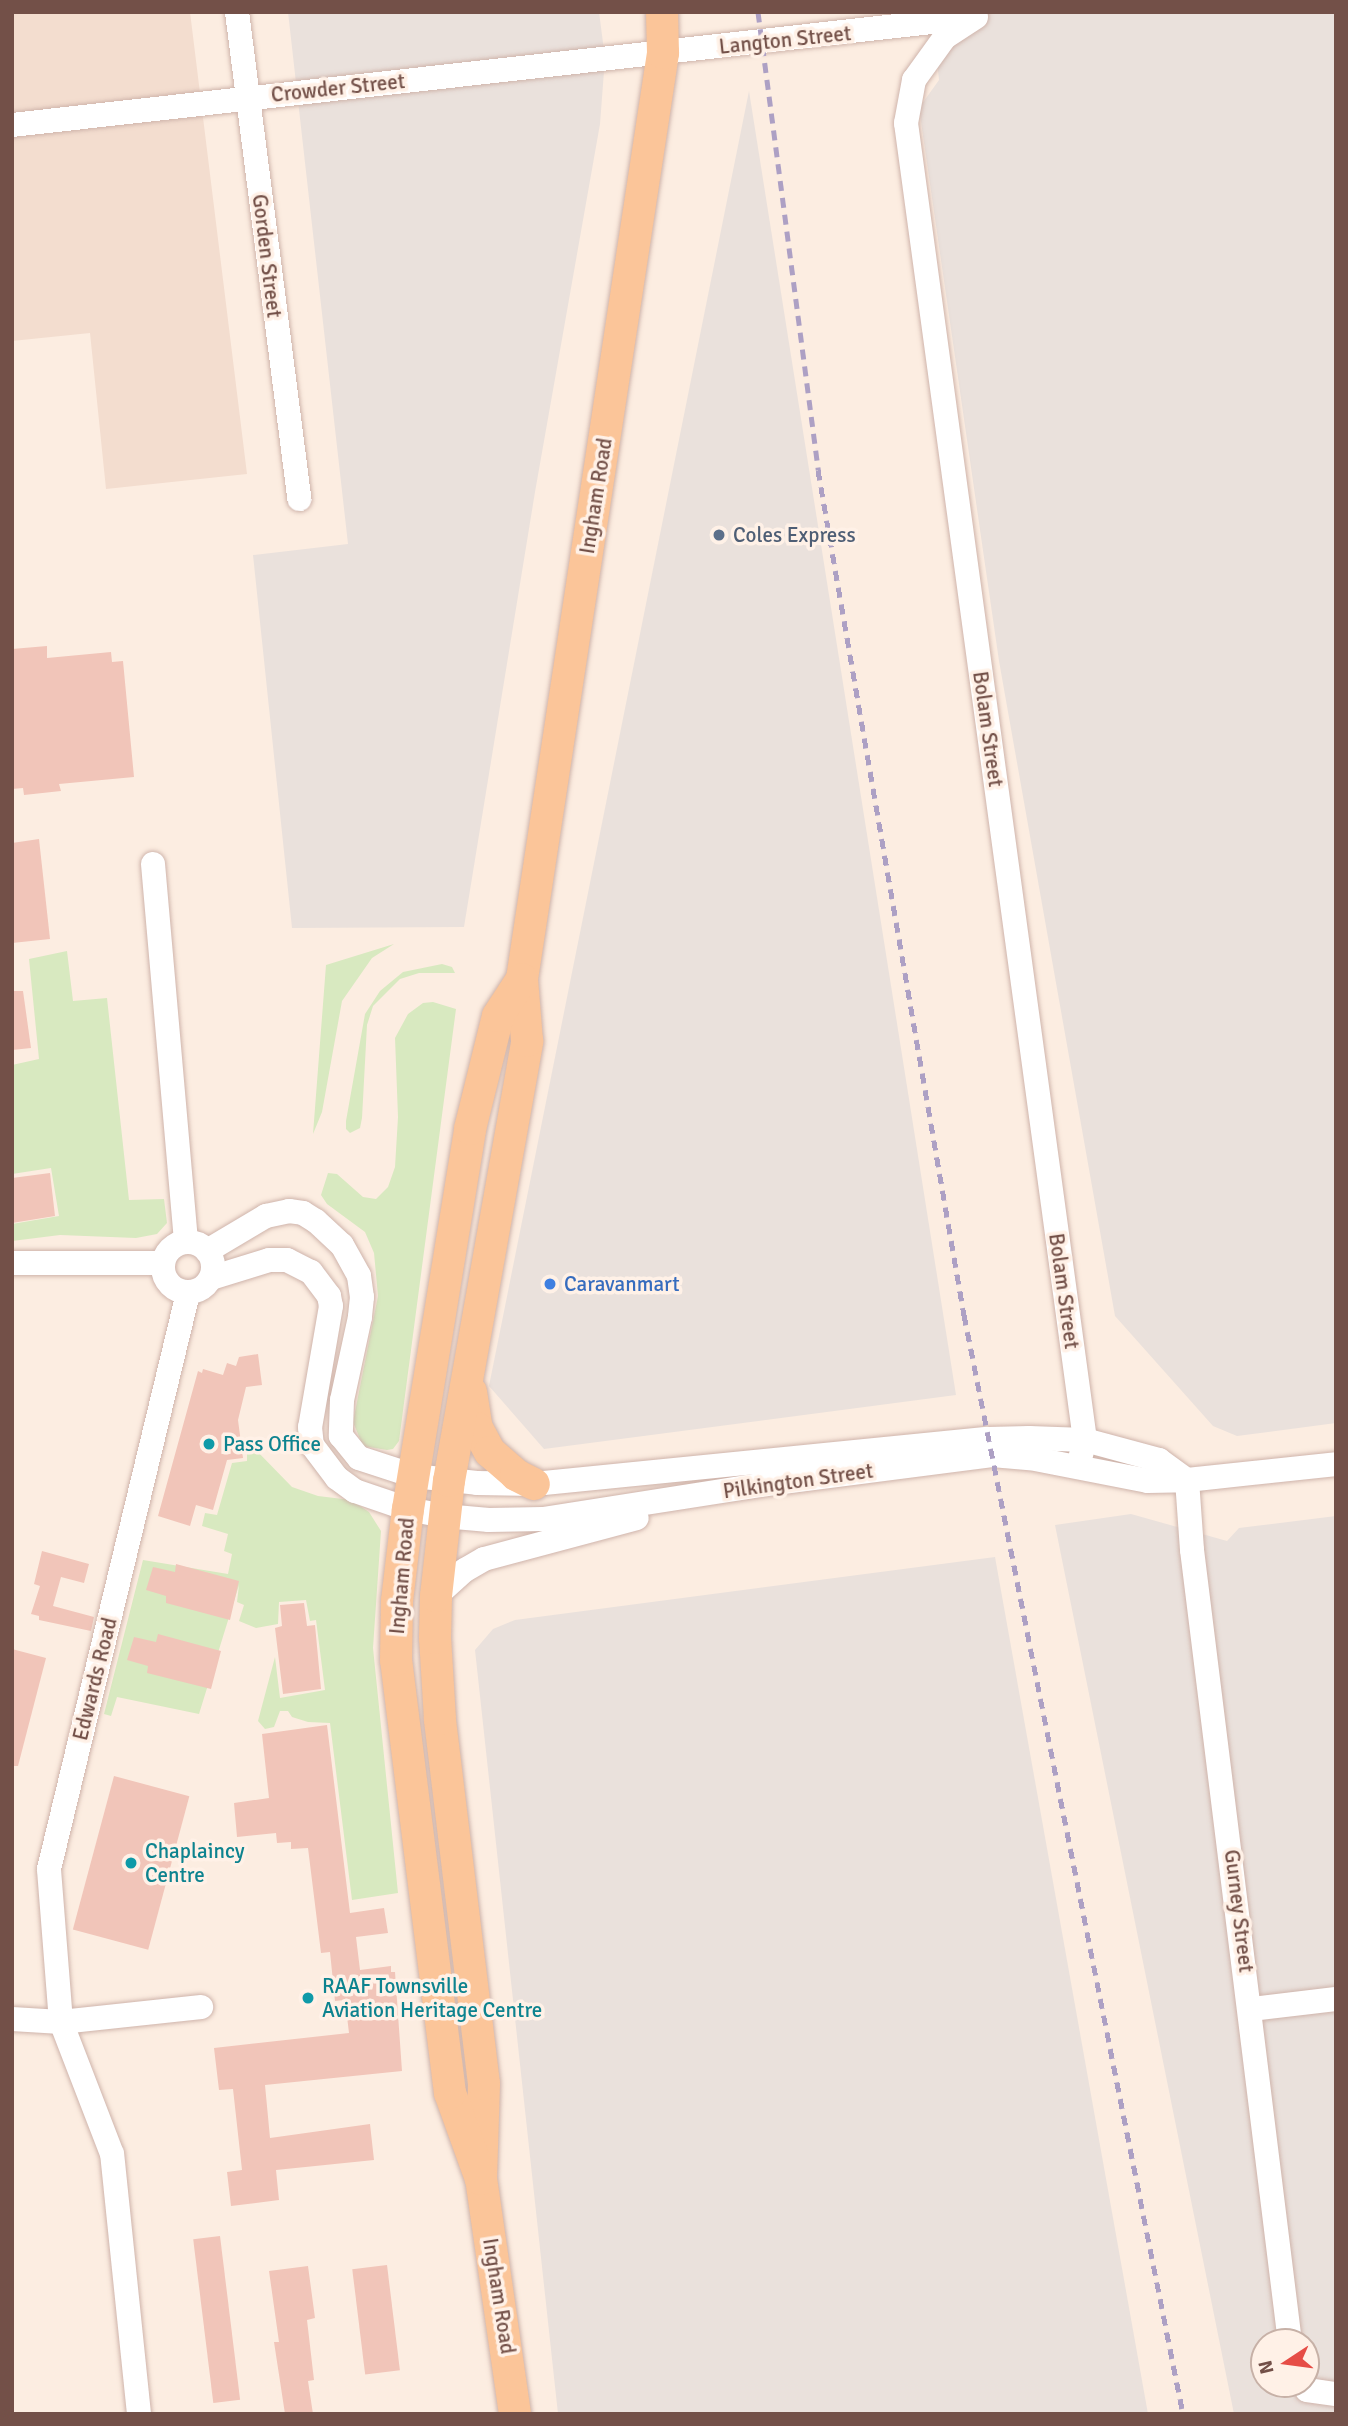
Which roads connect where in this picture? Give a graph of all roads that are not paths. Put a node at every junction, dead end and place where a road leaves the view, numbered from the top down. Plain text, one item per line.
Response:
1 (237, 12) edge
2 (662, 12) edge
3 (982, 15) edge
4 (663, 53) junction
5 (247, 99) junction
6 (12, 125) edge
7 (299, 499) dead end
8 (153, 864) dead end
9 (522, 979) junction
10 (197, 1247) junction
11 (12, 1263) edge
12 (163, 1263) junction
13 (211, 1278) junction
14 (188, 1293) junction
15 (468, 1373) junction
16 (1085, 1440) junction
17 (1336, 1464) edge
18 (1078, 1466) junction
19 (414, 1476) junction
20 (1187, 1480) junction
21 (449, 1481) junction
22 (534, 1484) junction
23 (759, 1485) junction
24 (408, 1509) junction
25 (444, 1516) junction
26 (436, 1596) junction
27 (1336, 1999) edge
28 (201, 2007) dead end
29 (1252, 2009) junction
30 (12, 2019) edge
31 (61, 2022) junction
32 (481, 2179) junction
33 (1288, 2328) edge
34 (139, 2414) edge
35 (515, 2414) edge

1 - 5 street, Gorden Street
2 - 4 main road, Ingham Road
3 - 4 street, Langton Street
3 - 16 street, Bolam Street
4 - 5 street, Crowder Street
4 - 9 main road, Ingham Road
5 - 6 street, Crowder Street
5 - 7 street, Gorden Street
8 - 10 street
9 - 15 main road, Ingham Road
9 - 19 main road, Ingham Road
10 - 12 street
10 - 13 street
10 - 19 street, Pilkington Street
11 - 12 street
12 - 14 street
13 - 14 street
13 - 24 street, Pilkington Street
14 - 31 street, Edwards Road
15 - 21 main road, Ingham Road
15 - 22 main road
16 - 18 street, Bolam Street
16 - 20 street, Pilkington Street
16 - 22 street, Pilkington Street
17 - 20 street, Pilkington Street
18 - 20 street, Pilkington Street
18 - 23 street, Pilkington Street
19 - 21 street, Pilkington Street
19 - 24 main road, Ingham Road
20 - 29 street, Gurney Street
21 - 22 street, Pilkington Street
21 - 25 main road, Ingham Road
23 - 25 street, Pilkington Street
23 - 26 street
24 - 25 street, Pilkington Street
24 - 32 main road, Ingham Road
25 - 26 main road, Ingham Road
26 - 32 main road, Ingham Road
27 - 29 street
28 - 31 street
29 - 33 street, Gurney Street
30 - 31 street
31 - 34 street, Edwards Road
32 - 35 main road, Ingham Road

